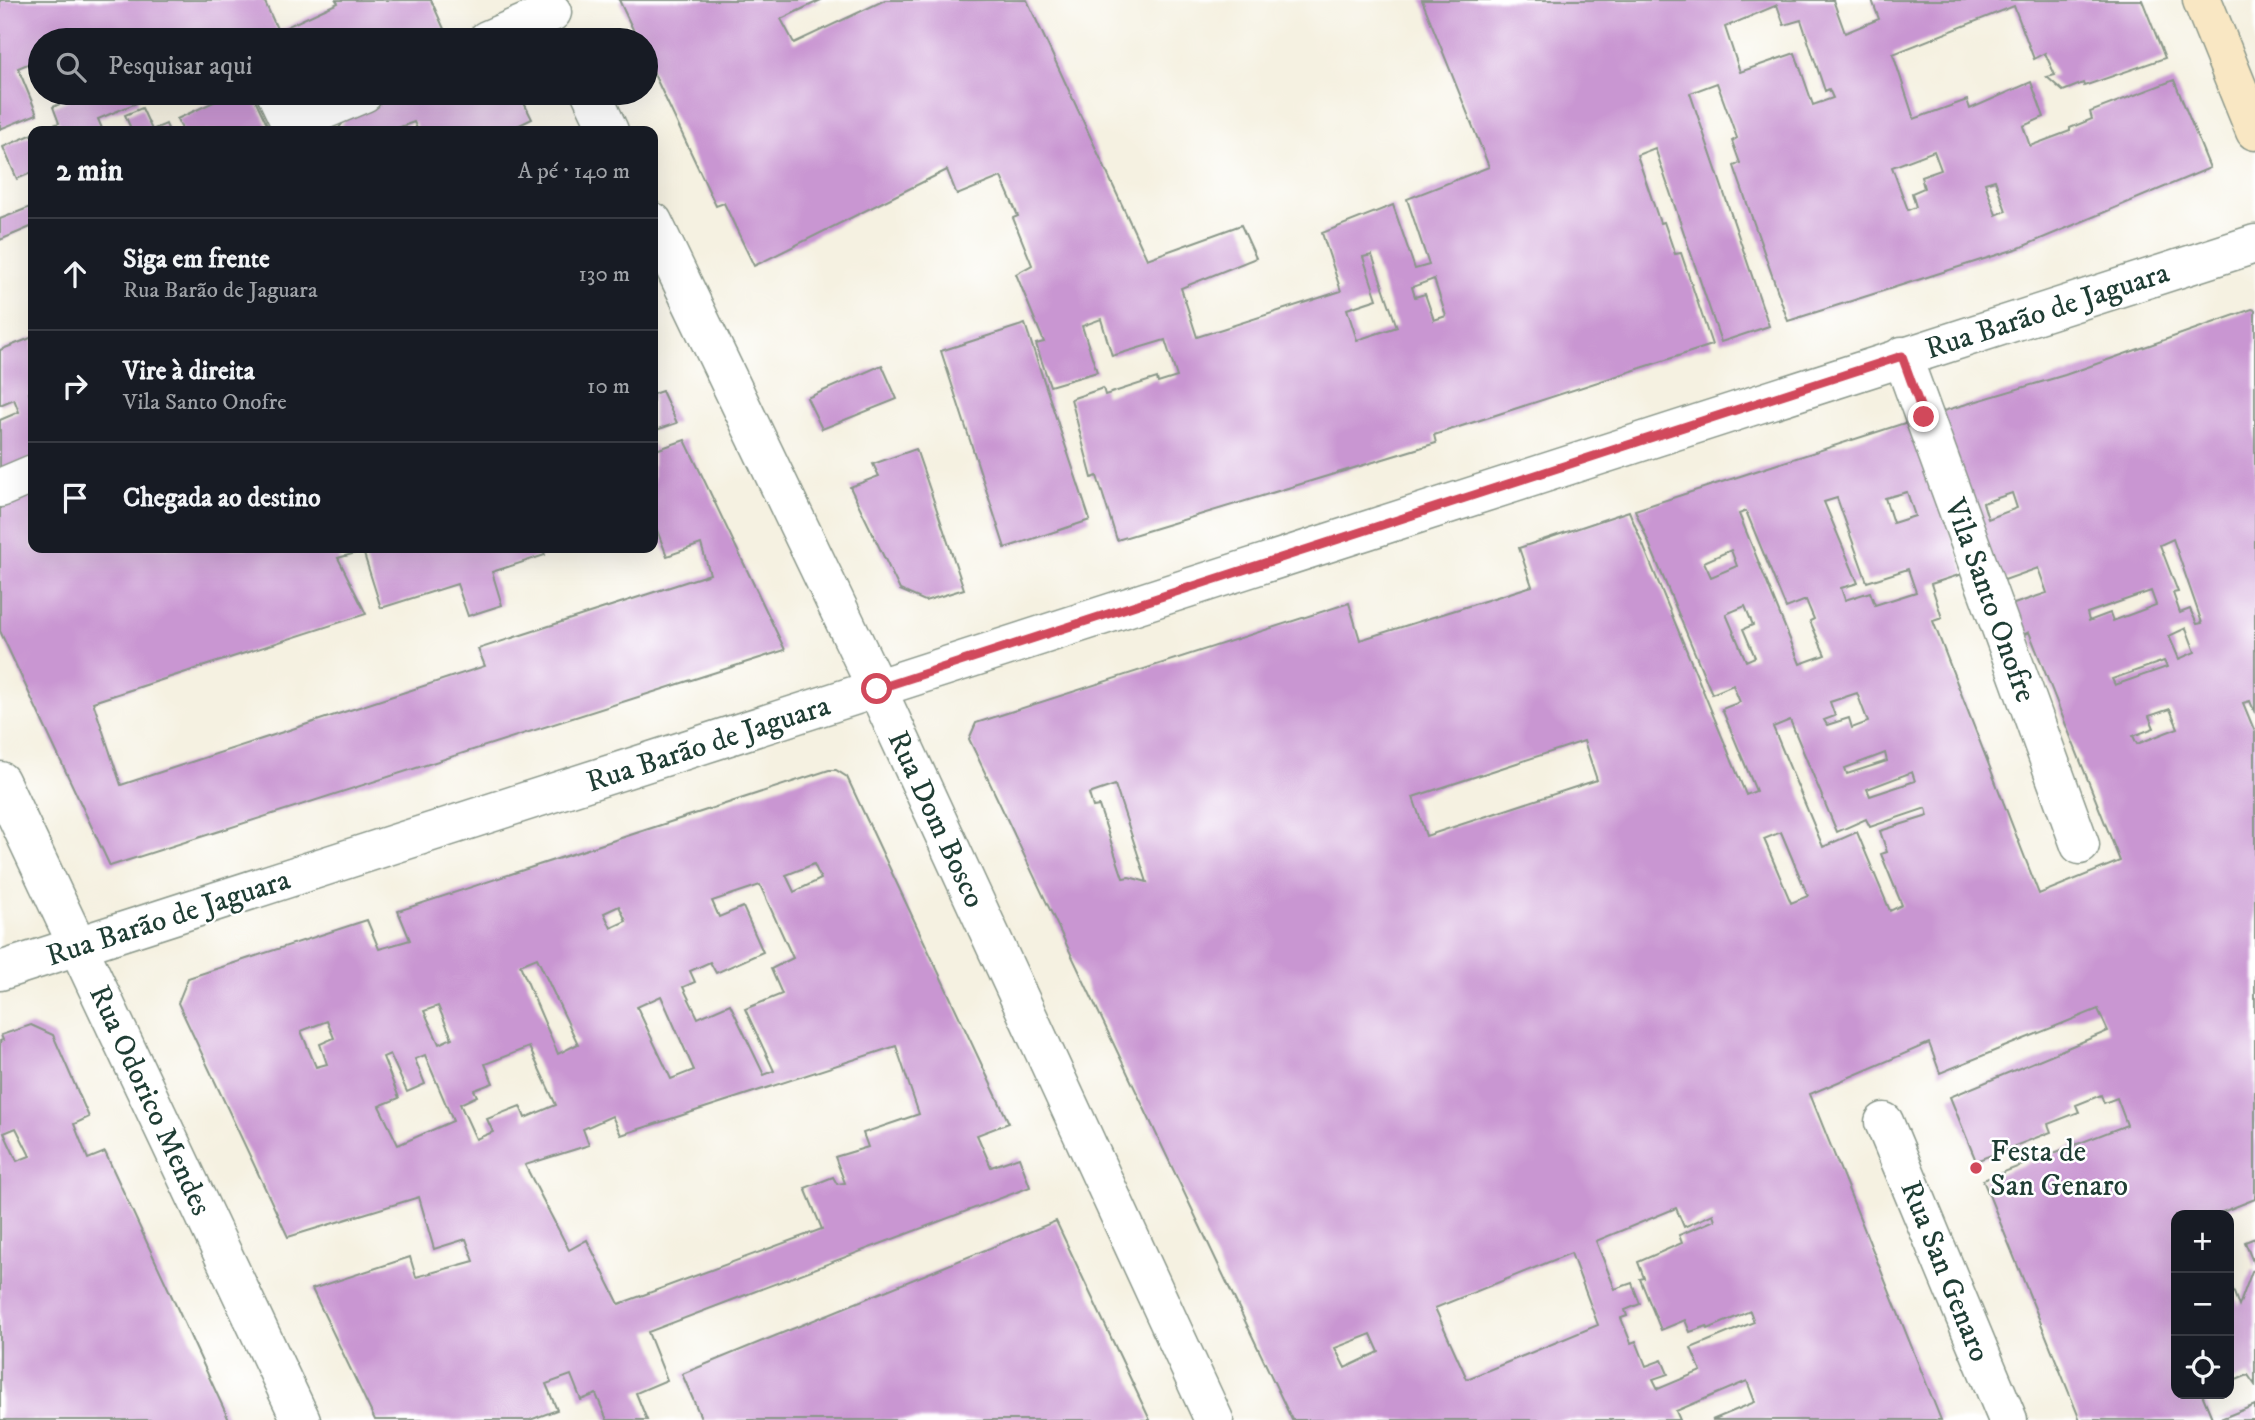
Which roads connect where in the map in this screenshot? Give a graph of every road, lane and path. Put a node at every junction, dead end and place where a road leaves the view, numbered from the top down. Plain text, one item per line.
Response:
1 (2202, 0) edge
2 (555, 17) edge
3 (522, 28) edge
4 (324, 105) edge
5 (597, 105) edge
6 (287, 116) edge
7 (608, 126) edge
8 (2255, 131) edge
9 (658, 232) edge
10 (2255, 244) edge
11 (1902, 356) junction
12 (28, 476) edge
13 (0, 488) edge
14 (877, 689) junction
15 (0, 781) edge
16 (2080, 845) dead end
17 (78, 946) junction
18 (0, 971) edge
19 (1884, 1122) dead end
20 (300, 1420) edge
21 (1214, 1420) edge
22 (2008, 1420) edge

1 - 8 main road
2 - 3 street
4 - 6 street
5 - 7 street
9 - 14 street, Rua Dom Bosco
10 - 11 street, Rua Barão de Jaguara
11 - 14 street, Rua Barão de Jaguara
11 - 16 street, Vila Santo Onofre
12 - 13 street
14 - 17 street, Rua Barão de Jaguara
14 - 21 street, Rua Dom Bosco
15 - 17 street, Rua Odorico Mendes
17 - 18 street, Rua Barão de Jaguara
17 - 20 street, Rua Odorico Mendes
19 - 22 street, Rua San Genaro

